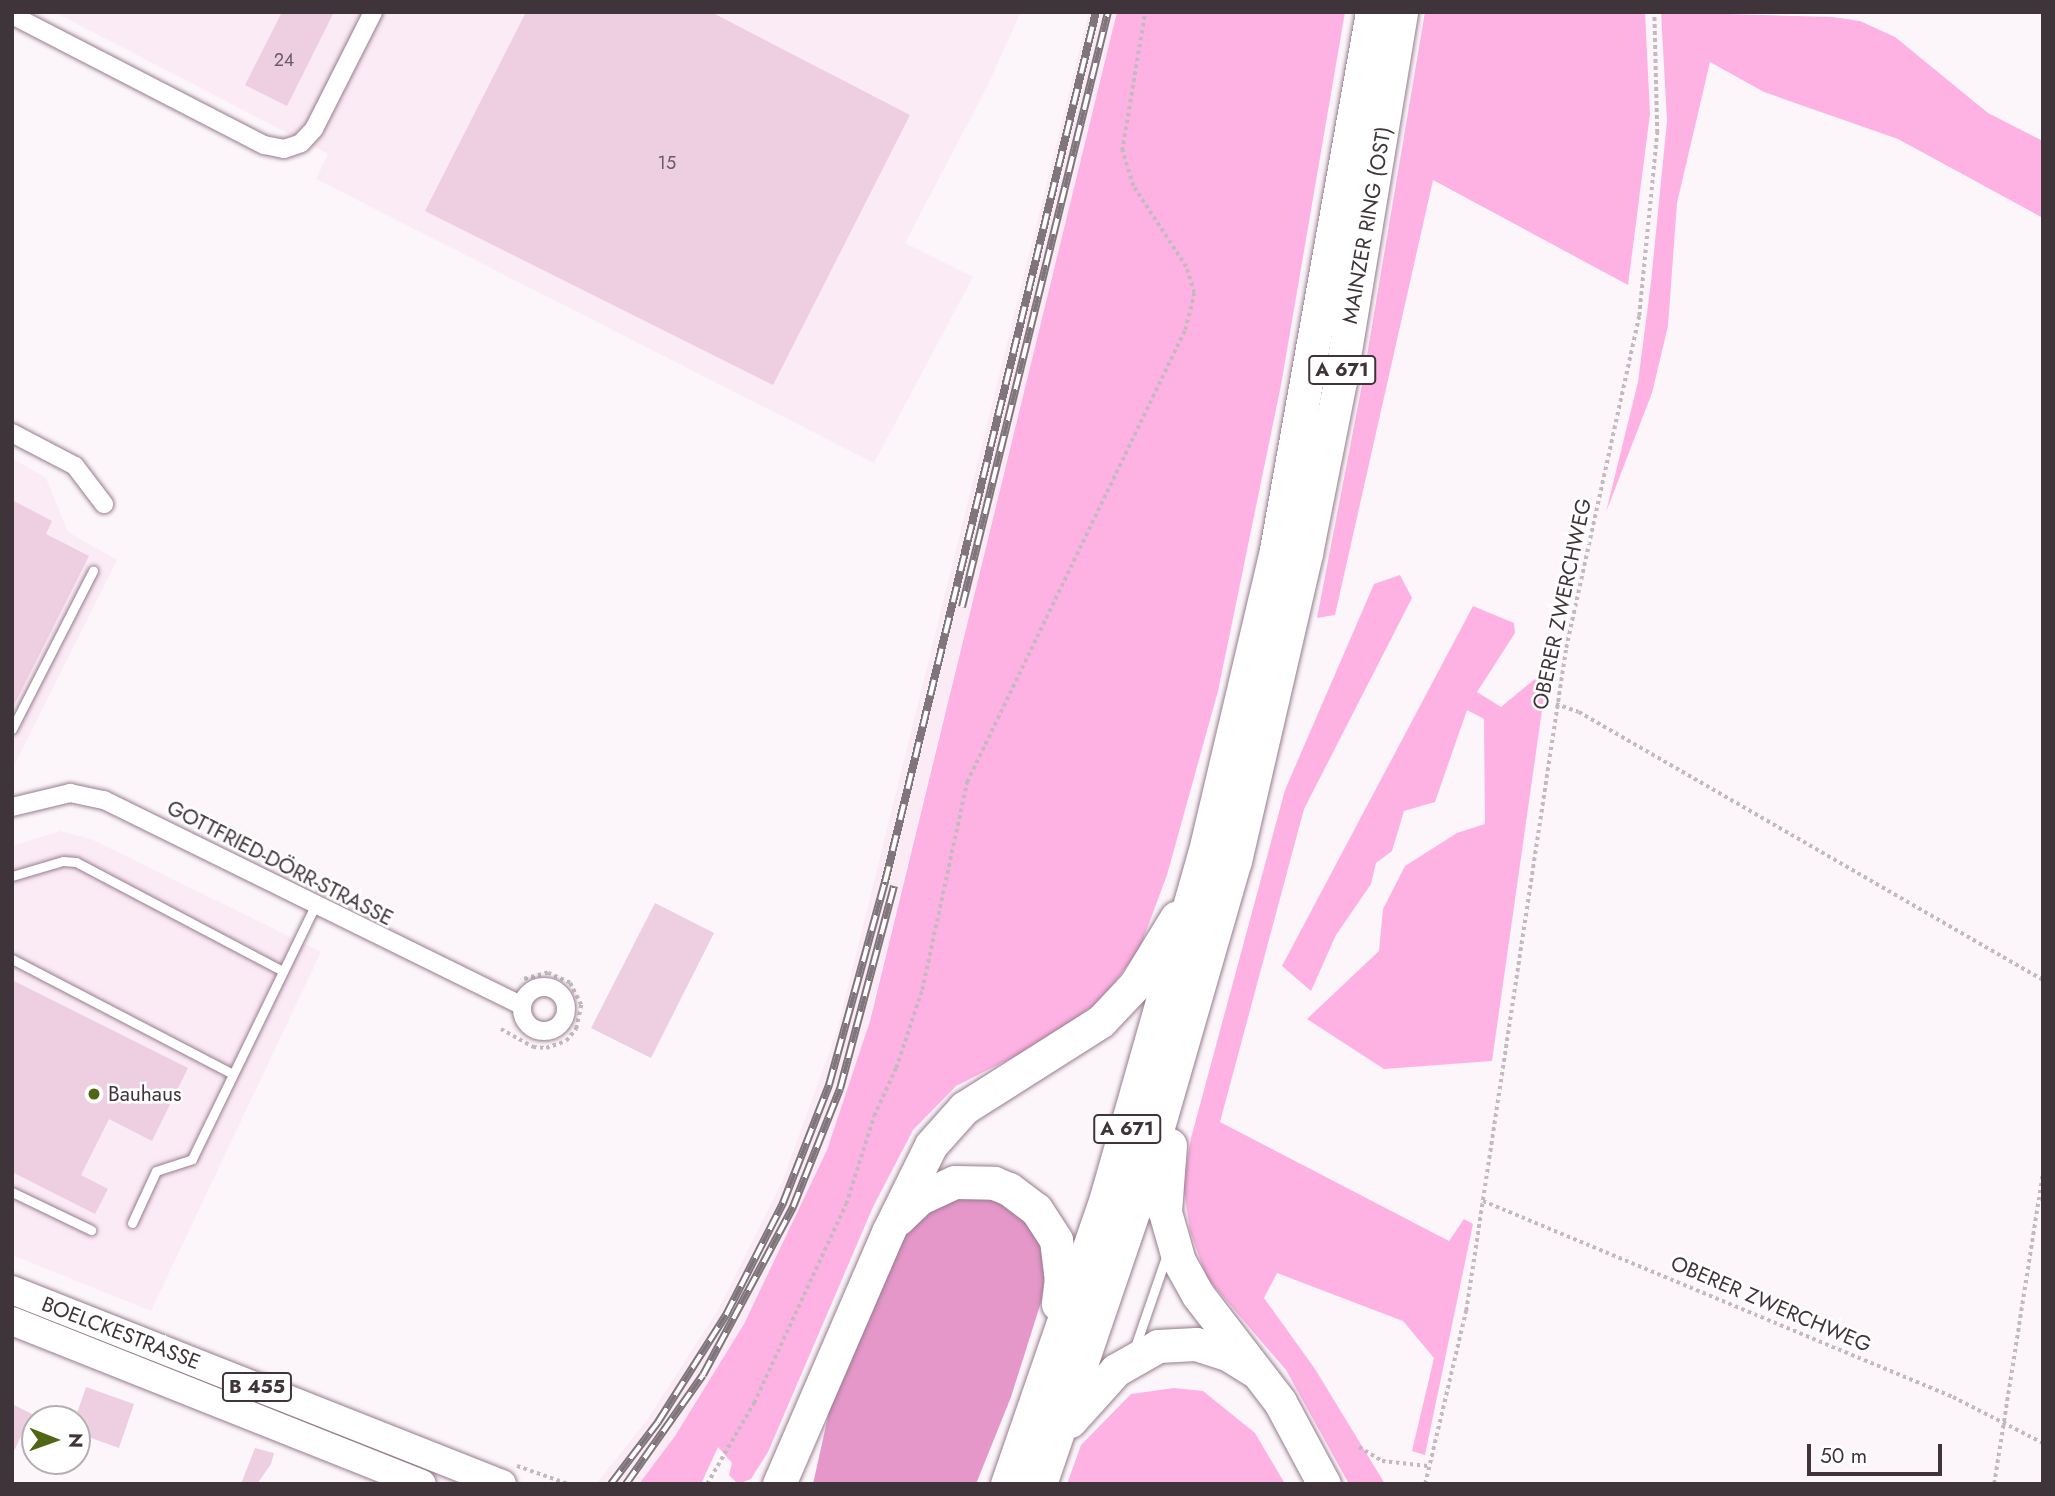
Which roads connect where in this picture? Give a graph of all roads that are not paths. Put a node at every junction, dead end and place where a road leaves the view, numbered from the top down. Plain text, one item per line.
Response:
1 (373, 12) edge
2 (1371, 12) edge
3 (1401, 12) edge
4 (12, 15) edge
5 (12, 433) edge
6 (104, 504) dead end
7 (93, 571) dead end
8 (12, 729) edge
9 (12, 807) edge
10 (1204, 855) junction
11 (13, 874) edge
12 (315, 906) junction
13 (12, 959) edge
14 (283, 971) junction
15 (521, 1005) dead end
16 (1190, 1025) junction
17 (233, 1074) junction
18 (12, 1192) edge
19 (132, 1223) dead end
20 (91, 1230) dead end
21 (888, 1232) junction
22 (1171, 1243) junction
23 (12, 1290) edge
24 (12, 1321) edge
25 (1132, 1358) junction
26 (1264, 1379) junction
27 (1038, 1400) junction
28 (1059, 1433) junction
29 (785, 1477) edge
30 (422, 1484) edge
31 (502, 1484) edge
32 (1007, 1484) edge
33 (1040, 1484) edge
34 (1324, 1484) edge

1 - 4 street
2 - 10 highway, MAINZER RING (OST) / A 671
3 - 16 highway, MAINZER RING (OST) / A 671
5 - 6 street
7 - 8 lane
9 - 12 street, GOTTFRIED-DÖRR-STRASSE
10 - 21 highway
10 - 27 highway, A 671
11 - 14 lane
12 - 14 lane
12 - 15 street, GOTTFRIED-DÖRR-STRASSE
13 - 17 lane
14 - 17 lane
16 - 22 highway
16 - 28 highway, A 671
17 - 19 lane
18 - 20 lane
21 - 27 highway
21 - 29 highway
22 - 25 lane
22 - 26 highway
23 - 31 main road, BOELCKESTRASSE / B 455
24 - 30 main road, BOELCKESTRASSE / B 455
25 - 26 highway
25 - 28 highway
26 - 34 highway
27 - 32 highway, A 671
28 - 33 highway, A 671

